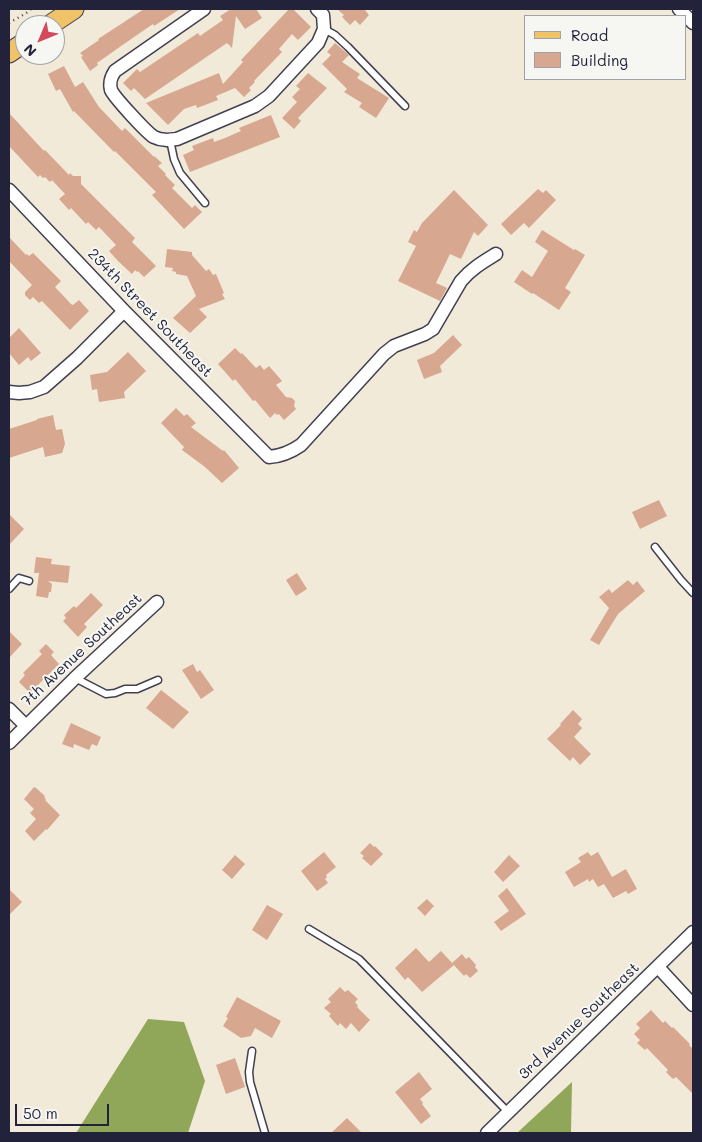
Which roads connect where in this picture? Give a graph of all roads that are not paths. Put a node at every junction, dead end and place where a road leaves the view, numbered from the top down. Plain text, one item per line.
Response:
1 (204, 9) edge
2 (317, 9) edge
3 (324, 29) junction
4 (405, 106) dead end
5 (167, 140) junction
6 (9, 190) edge
7 (205, 203) dead end
8 (496, 254) dead end
9 (124, 311) junction
10 (14, 393) edge
11 (655, 547) dead end
12 (30, 581) dead end
13 (9, 589) edge
14 (693, 593) edge
15 (157, 602) dead end
16 (75, 678) junction
17 (158, 680) dead end
18 (9, 709) edge
19 (26, 726) junction
20 (9, 743) edge
21 (309, 929) dead end
22 (693, 932) edge
23 (658, 967) junction
24 (693, 1004) edge
25 (252, 1051) dead end
26 (508, 1112) junction
27 (265, 1133) edge
28 (487, 1133) edge

1 - 5 street
2 - 3 street
3 - 4 lane
3 - 5 street
5 - 7 lane
6 - 9 street, 234th Street Southeast
8 - 9 street, 234th Street Southeast
9 - 10 street
11 - 14 lane
12 - 13 lane
15 - 16 street, 7th Avenue Southeast
16 - 17 lane
16 - 19 street, 7th Avenue Southeast
18 - 19 street
19 - 20 street, 7th Avenue Southeast
21 - 26 lane
22 - 23 street, 3rd Avenue Southeast
23 - 24 street
23 - 26 street, 3rd Avenue Southeast
25 - 27 lane
26 - 28 street, 3rd Avenue Southeast

